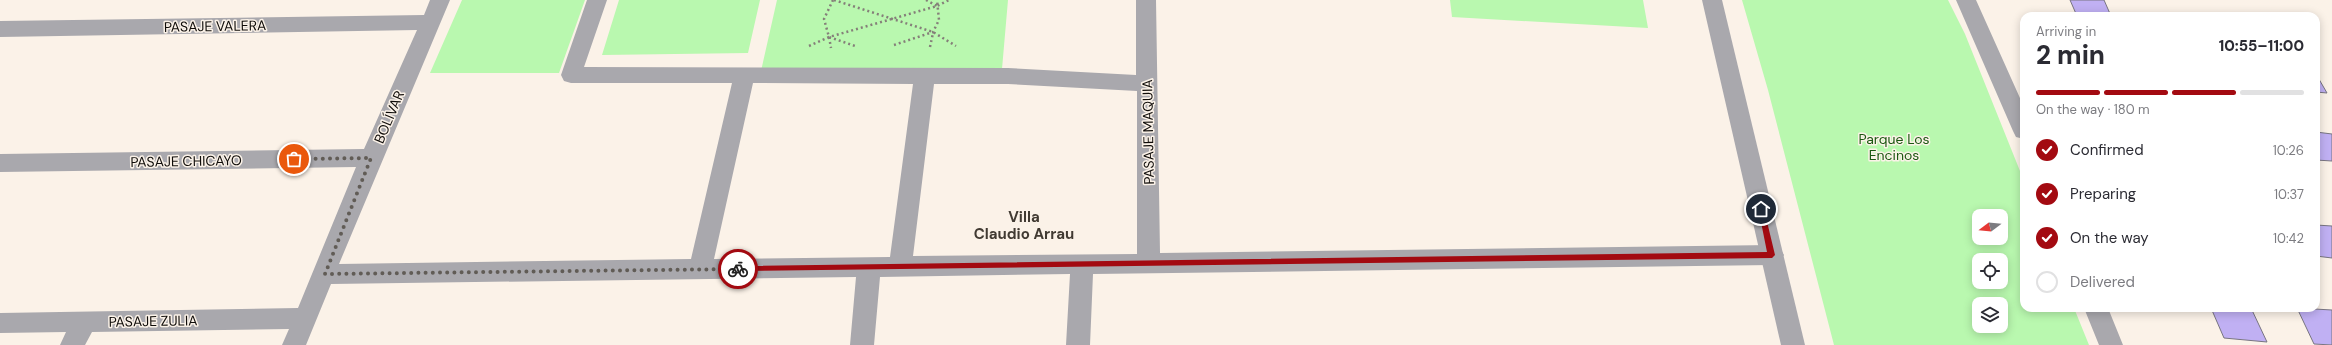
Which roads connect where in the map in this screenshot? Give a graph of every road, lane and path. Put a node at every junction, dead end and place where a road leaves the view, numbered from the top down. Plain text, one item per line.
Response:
1 (440, 0) edge
2 (597, 0) edge
3 (834, 0) edge
4 (926, 0) edge
5 (937, 0) edge
6 (949, 0) edge
7 (1146, 0) edge
8 (1712, 0) edge
9 (1966, 0) edge
10 (937, 6) junction
11 (893, 19) junction
12 (430, 22) junction
13 (0, 29) edge
14 (933, 32) junction
15 (829, 37) junction
16 (890, 45) dead end
17 (808, 46) dead end
18 (862, 48) dead end
19 (960, 48) dead end
20 (925, 75) junction
21 (744, 76) junction
22 (1147, 84) junction
23 (2020, 122) edge
24 (371, 158) junction
25 (0, 163) edge
26 (1772, 255) junction
27 (1149, 263) junction
28 (1082, 264) junction
29 (900, 266) junction
30 (869, 267) junction
31 (700, 269) junction
32 (325, 274) junction
33 (2098, 312) edge
34 (306, 318) junction
35 (85, 322) junction
36 (0, 323) edge
37 (72, 345) edge
38 (294, 345) edge
39 (862, 345) edge
40 (1078, 345) edge
41 (1793, 345) edge
42 (2111, 345) edge

1 - 12 street, BOLÍVAR
2 - 21 street
3 - 11 path
3 - 15 path
4 - 10 path
5 - 10 path
6 - 10 path
7 - 22 street, PASAJE MAQUIA
8 - 26 street
9 - 23 street
10 - 11 path
10 - 14 path
11 - 14 path
11 - 15 path
12 - 13 street, PASAJE VALERA
12 - 24 street, BOLÍVAR
14 - 16 path
14 - 19 path
15 - 17 path
15 - 18 path
20 - 21 street
20 - 22 street
20 - 29 street
21 - 31 street
22 - 27 street, PASAJE MAQUIA
24 - 25 street, PASAJE CHICAYO
24 - 32 street, BOLÍVAR
26 - 27 street
26 - 41 street
27 - 28 street
28 - 29 street
28 - 40 street
29 - 30 street
30 - 31 street
30 - 39 street
31 - 32 street
32 - 34 street, BOLÍVAR
33 - 42 street
34 - 35 street, PASAJE ZULIA
34 - 38 street, BOLÍVAR
35 - 36 street, PASAJE ZULIA
35 - 37 street

